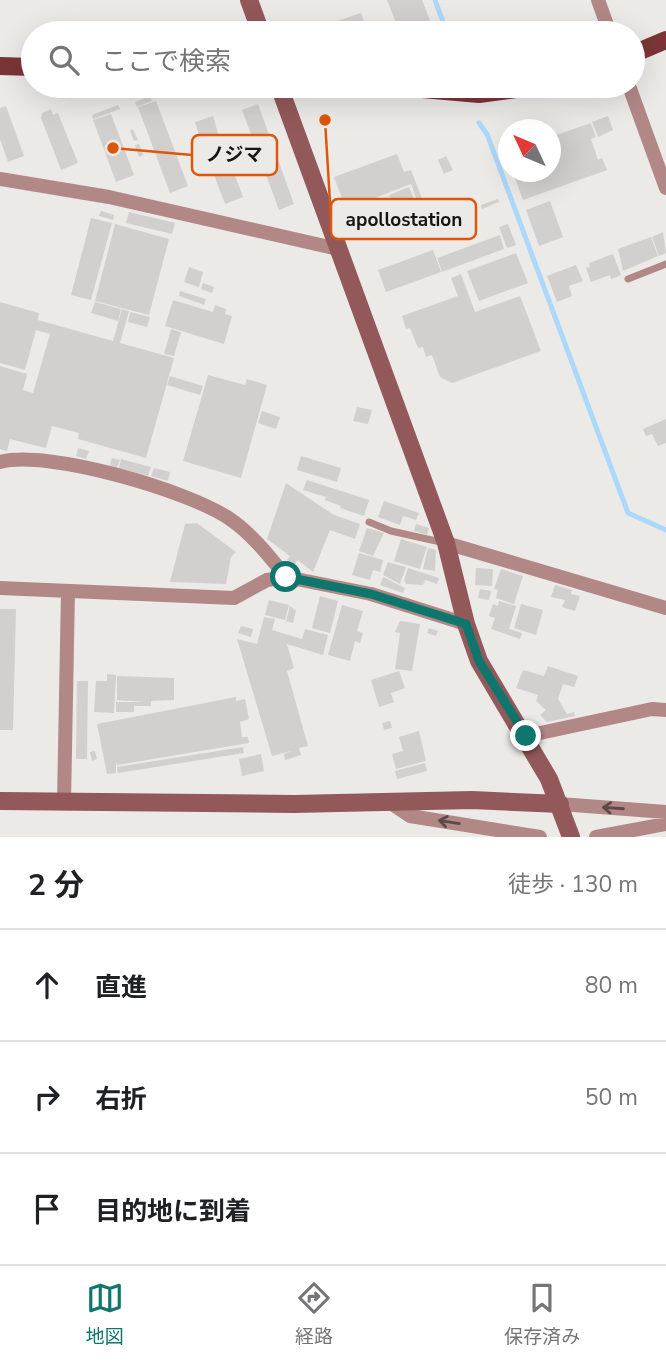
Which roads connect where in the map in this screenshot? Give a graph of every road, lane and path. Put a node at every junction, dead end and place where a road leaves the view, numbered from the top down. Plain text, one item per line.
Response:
1 (249, 0) edge
2 (598, 0) edge
3 (257, 21) edge
4 (606, 21) edge
5 (666, 40) edge
6 (645, 49) edge
7 (0, 66) edge
8 (21, 67) edge
9 (283, 98) edge
10 (633, 98) edge
11 (0, 178) edge
12 (666, 188) edge
13 (338, 249) junction
14 (666, 264) edge
15 (628, 278) dead end
16 (0, 462) edge
17 (369, 522) dead end
18 (446, 543) junction
19 (286, 577) junction
20 (0, 588) edge
21 (68, 591) junction
22 (666, 608) edge
23 (466, 624) junction
24 (666, 710) edge
25 (526, 736) junction
26 (0, 801) edge
27 (64, 802) junction
28 (389, 802) junction
29 (561, 810) junction
30 (666, 812) edge
31 (666, 824) edge
32 (540, 837) edge
33 (571, 837) edge
34 (596, 837) edge

1 - 3 street
2 - 4 street
5 - 6 main road
7 - 8 main road
9 - 13 street
10 - 12 street
11 - 13 street
13 - 18 street
14 - 15 lane
16 - 19 street
17 - 18 lane
18 - 22 street
18 - 23 street
19 - 21 street
19 - 23 street
20 - 21 street
21 - 27 street
23 - 25 street
24 - 25 street
25 - 29 street
26 - 27 street
27 - 28 street
28 - 29 street
32 -> 28 street
30 -> 29 street
29 - 33 street
31 - 34 street

